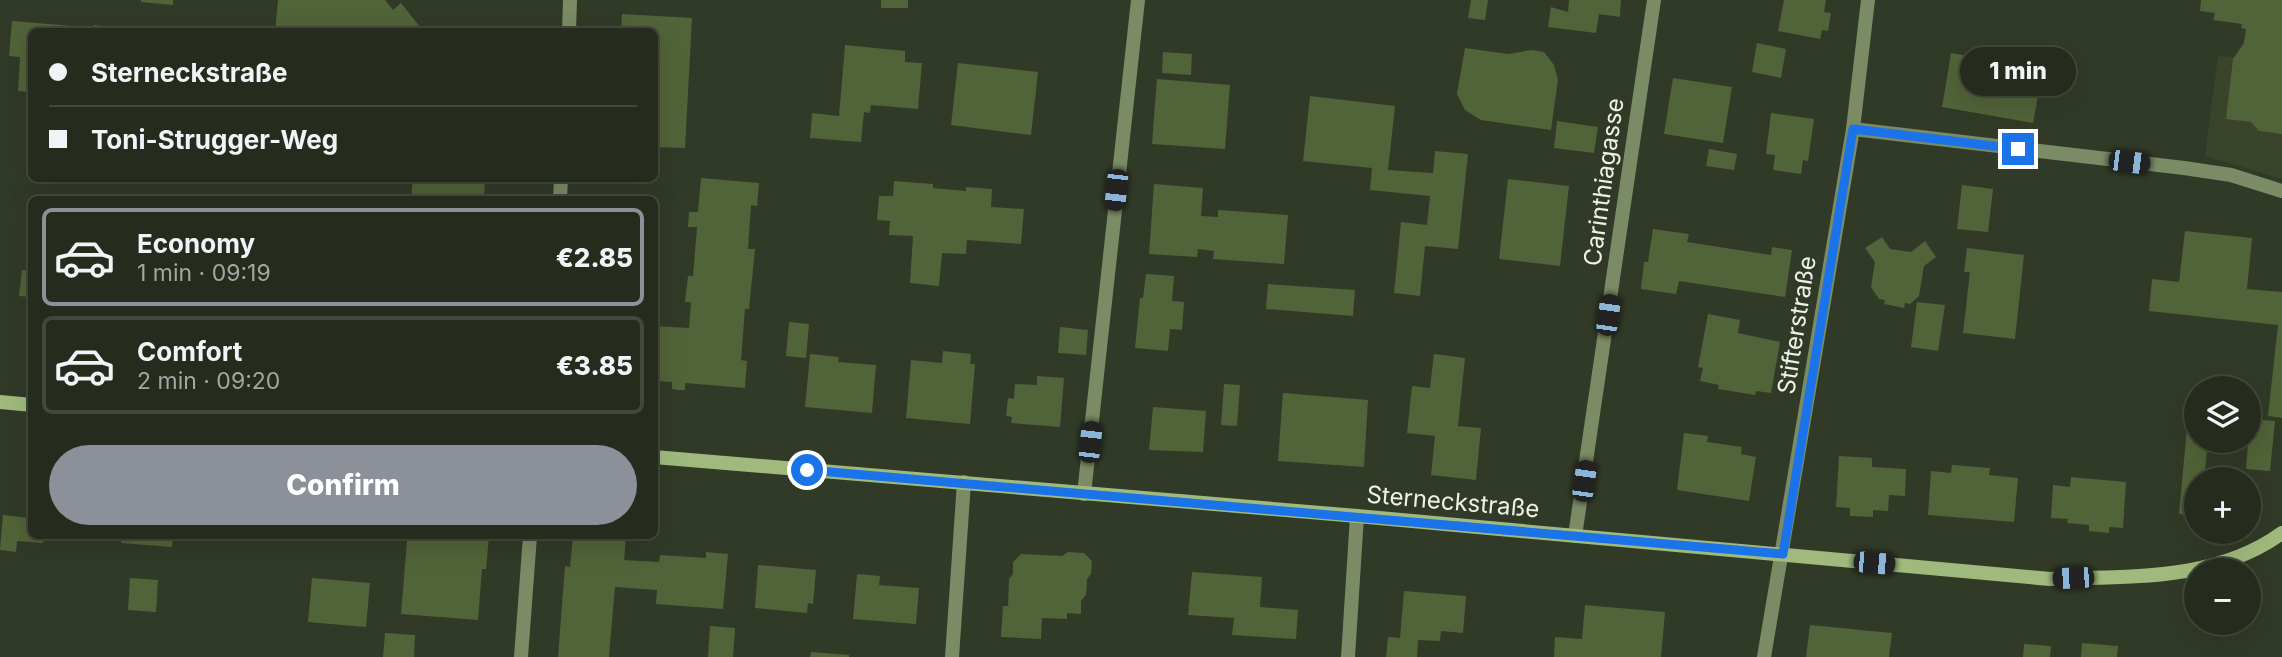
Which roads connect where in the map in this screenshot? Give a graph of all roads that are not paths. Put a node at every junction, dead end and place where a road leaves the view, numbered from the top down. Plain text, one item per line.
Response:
1 (570, 0) edge
2 (1138, 0) edge
3 (1654, 0) edge
4 (1868, 0) edge
5 (569, 28) edge
6 (1853, 129) junction
7 (2282, 191) edge
8 (0, 402) edge
9 (28, 405) edge
10 (658, 457) edge
11 (964, 482) junction
12 (1084, 494) junction
13 (1357, 516) junction
14 (2282, 533) edge
15 (1575, 536) junction
16 (530, 539) edge
17 (1783, 554) junction
18 (521, 657) edge
19 (952, 657) edge
20 (1348, 657) edge
21 (1764, 657) edge

1 - 5 street
2 - 12 street
3 - 15 street, Carinthiagasse
4 - 6 street, Stifterstraße
6 - 7 street
6 - 17 street, Stifterstraße
8 - 9 street
10 - 11 street, Sterneckstraße
11 - 12 street, Sterneckstraße
11 - 19 street
12 - 13 street, Sterneckstraße
13 - 15 street, Sterneckstraße
13 - 20 street
14 - 17 street, Sterneckstraße
15 - 17 street, Sterneckstraße
16 - 18 street
17 - 21 street, Stifterstraße

